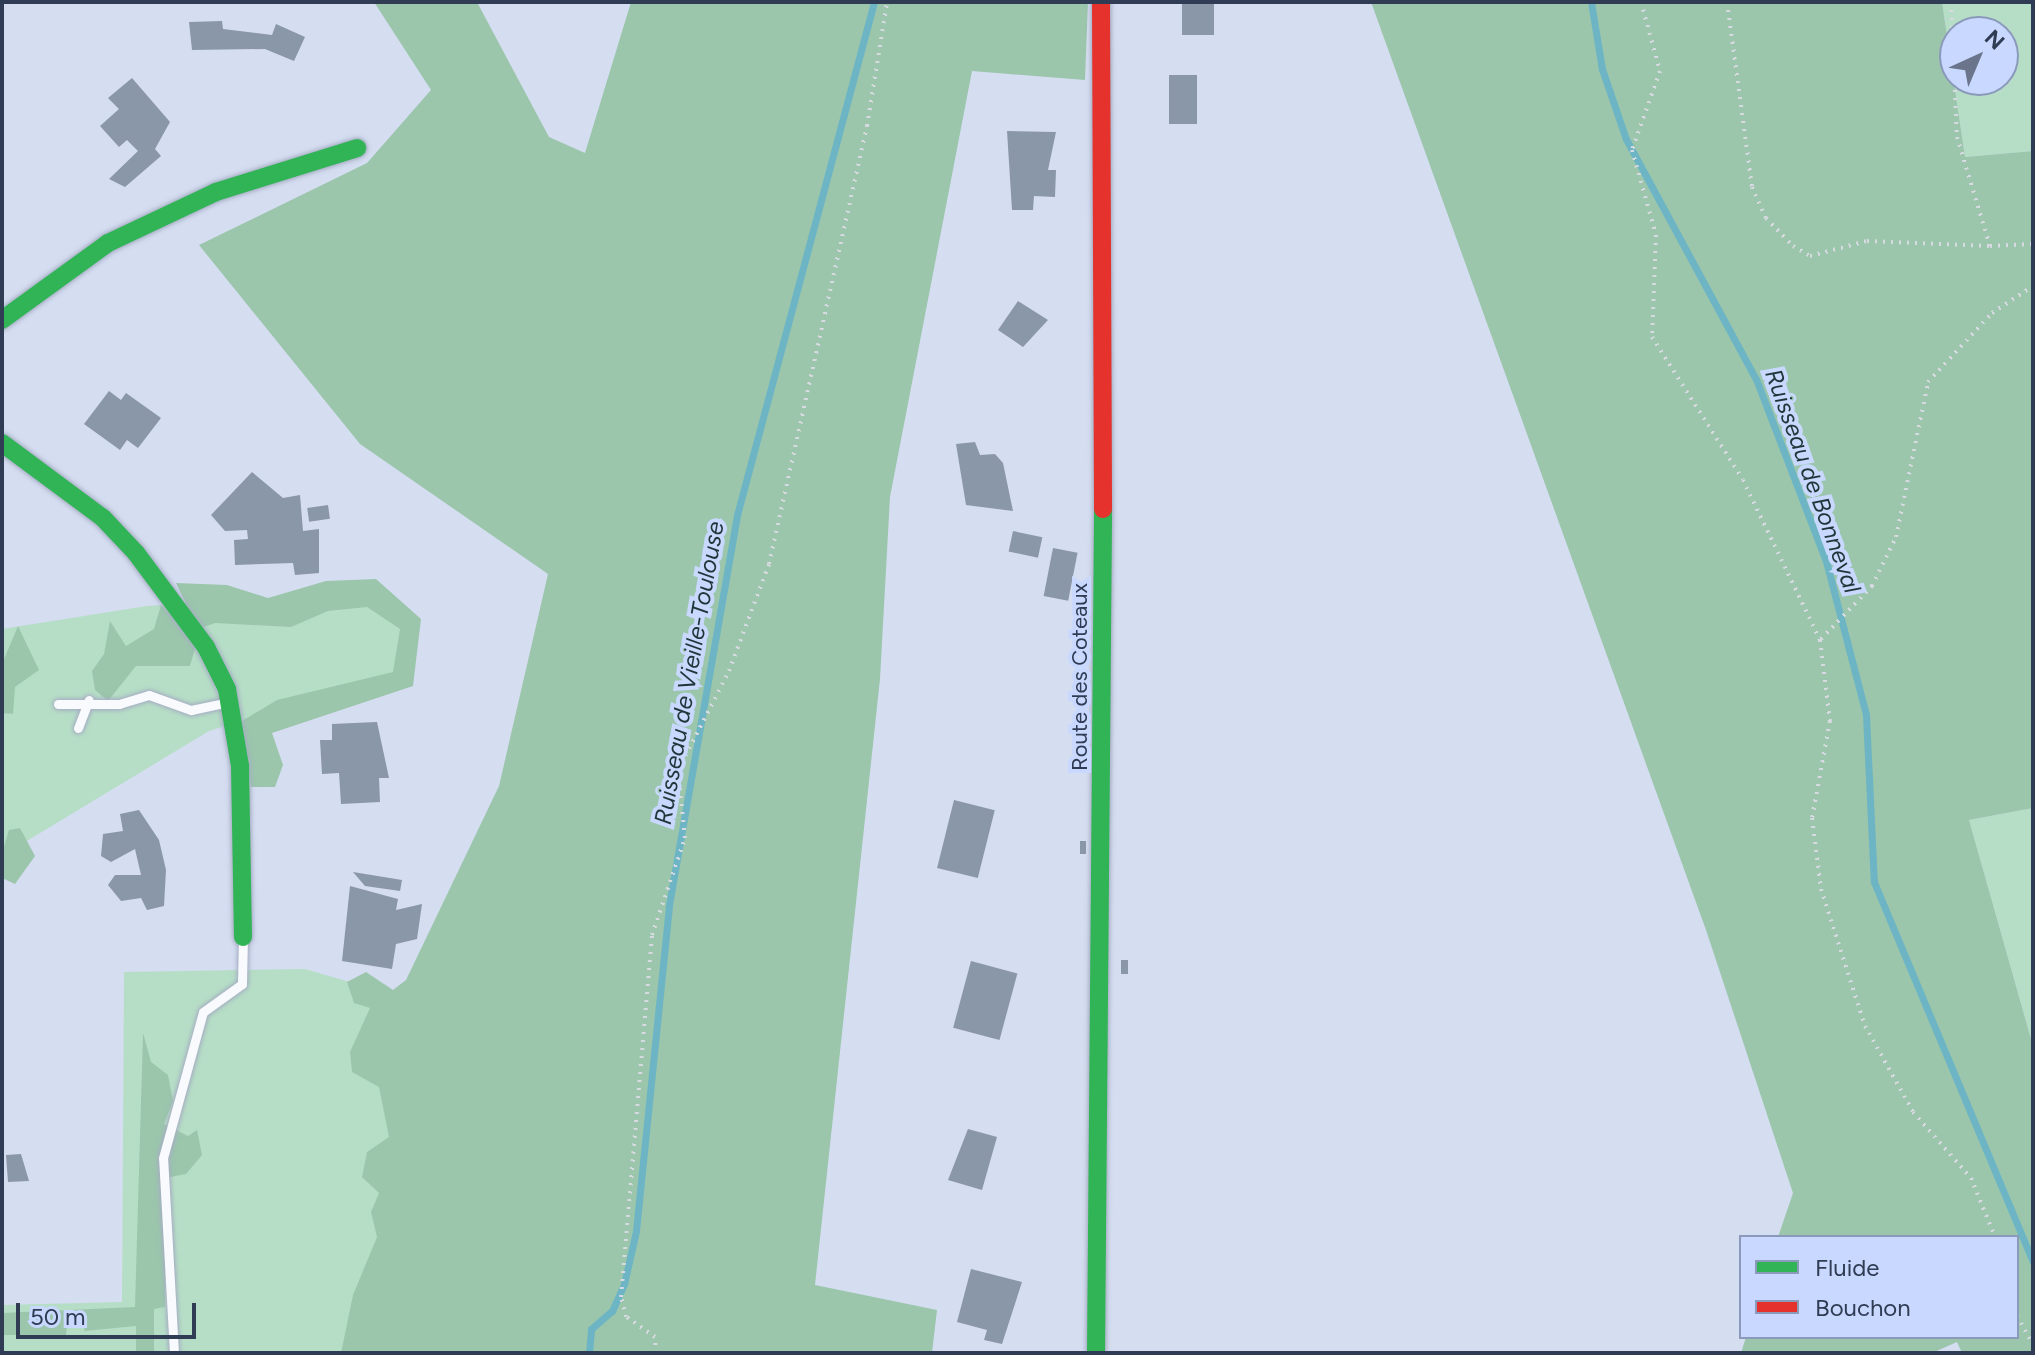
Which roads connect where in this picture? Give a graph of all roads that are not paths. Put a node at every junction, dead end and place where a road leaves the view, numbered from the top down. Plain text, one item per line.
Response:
1 (1101, 2) edge
2 (357, 148) dead end
3 (2, 320) edge
4 (2, 443) edge
5 (89, 700) junction
6 (230, 702) junction
7 (58, 704) dead end
8 (78, 728) dead end
9 (243, 937) joint
10 (174, 1353) edge
11 (1096, 1353) edge

1 - 11 street, Route des Coteaux
2 - 3 street
4 - 6 street
5 - 6 lane
5 - 7 lane
5 - 8 lane
6 - 9 street
9 - 10 lane

